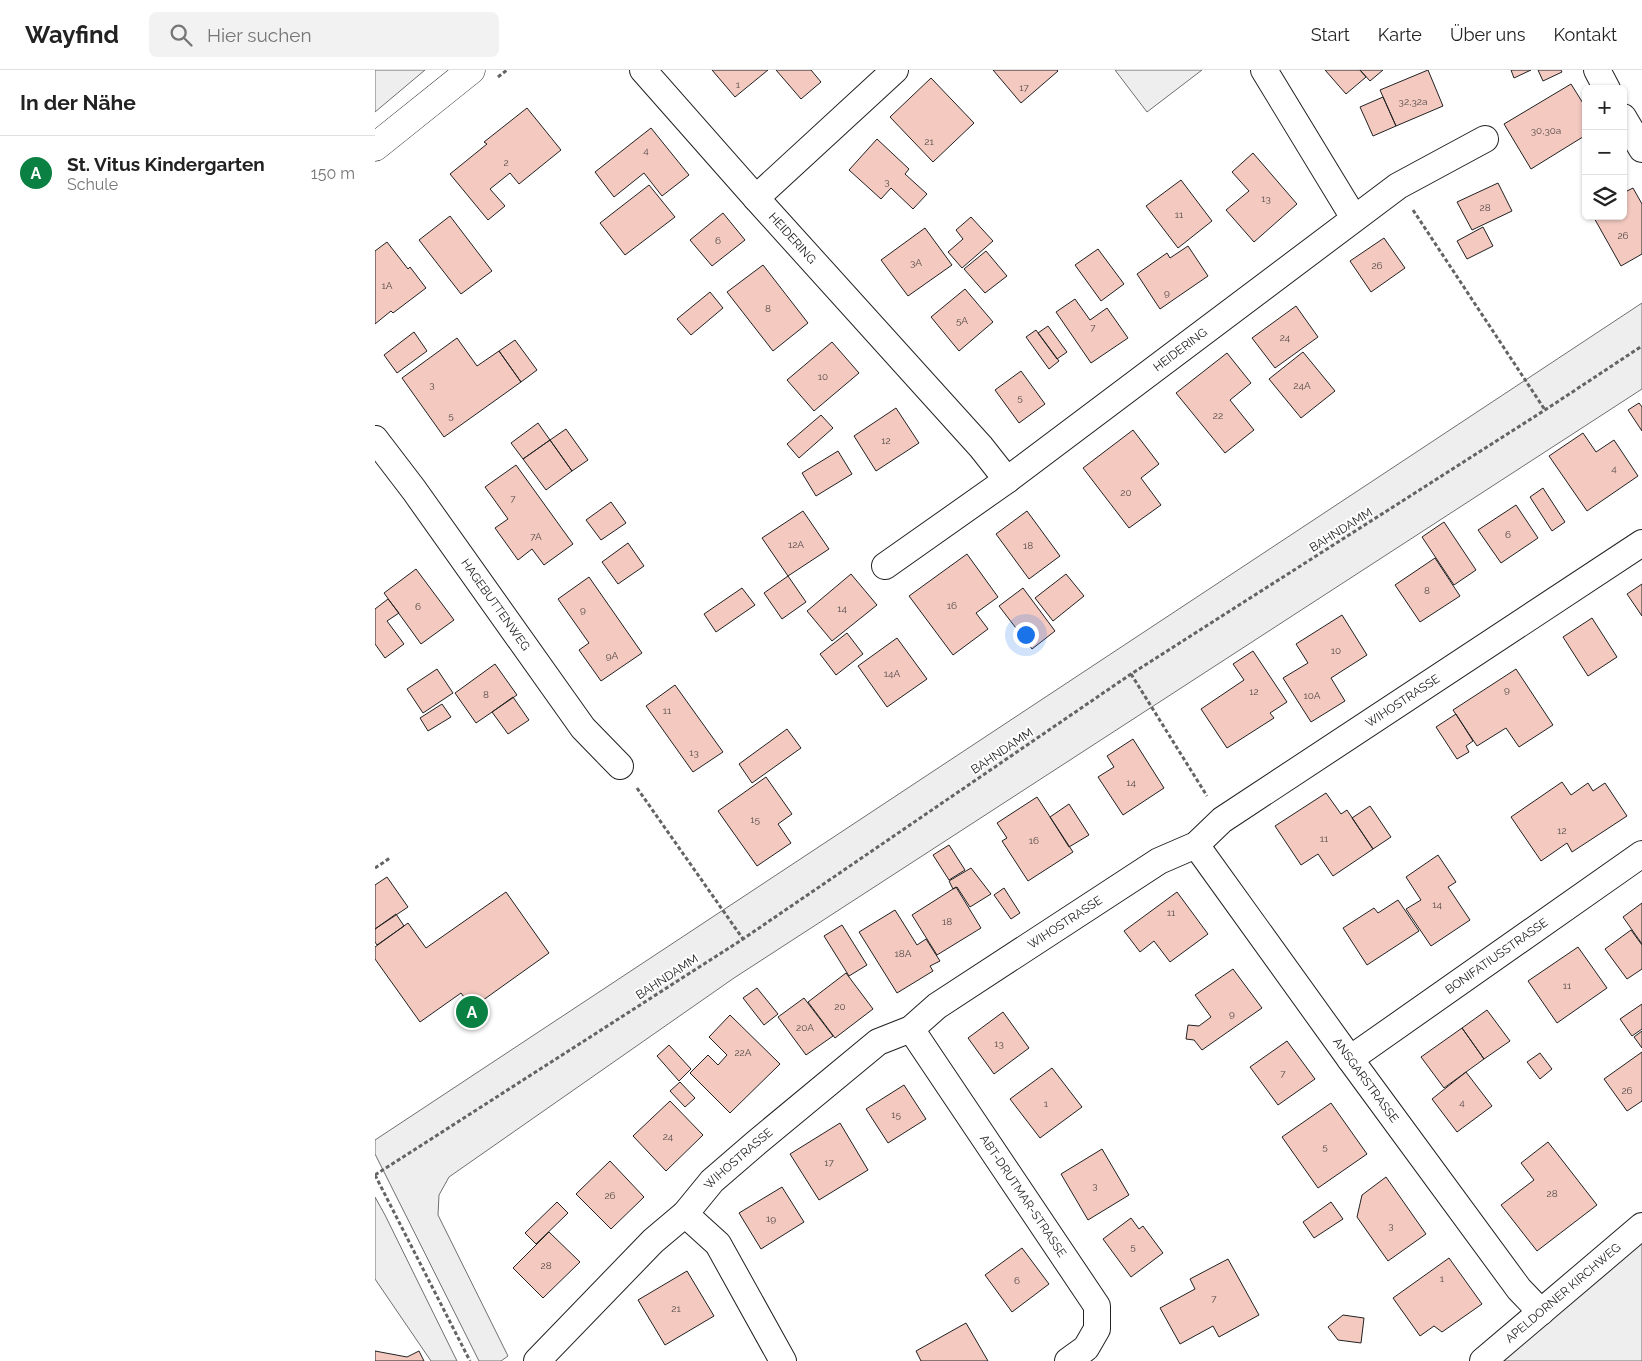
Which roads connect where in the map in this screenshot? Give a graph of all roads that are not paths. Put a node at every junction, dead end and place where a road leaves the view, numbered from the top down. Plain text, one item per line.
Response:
1 (471, 70) edge
2 (643, 70) edge
3 (895, 70) edge
4 (1264, 70) edge
5 (1597, 70) edge
6 (1605, 85) edge
7 (1627, 123) edge
8 (1485, 139) dead end
9 (375, 147) edge
10 (1642, 149) edge
11 (756, 198) junction
12 (1354, 218) junction
13 (375, 439) edge
14 (1007, 480) junction
15 (1642, 542) edge
16 (885, 566) dead end
17 (621, 766) road end
18 (1196, 845) junction
19 (1642, 854) edge
20 (911, 1030) junction
21 (1349, 1059) junction
22 (685, 1214) junction
23 (1642, 1226) edge
24 (1541, 1312) junction
25 (537, 1361) edge
26 (783, 1361) edge
27 (1068, 1361) edge
28 (1483, 1361) edge

1 - 9 street
2 - 11 street, HEIDERING
3 - 11 street
4 - 12 street
5 - 6 street
7 - 10 street
8 - 12 street, HEIDERING
11 - 14 street, HEIDERING
12 - 14 street, HEIDERING
13 - 17 street, HAGEBUTTENWEG
14 - 16 street, HEIDERING
15 - 18 street, WIHOSTRASSE
18 - 20 street, WIHOSTRASSE
18 - 21 street, ANSGARSTRASSE
19 - 21 street, BONIFATIUSSTRASSE
20 - 22 street, WIHOSTRASSE
20 - 27 street, ABT-DRUTMAR-STRASSE
21 - 24 street, ANSGARSTRASSE
22 - 25 street, WIHOSTRASSE
22 - 26 street
23 - 24 street, APELDORNER KIRCHWEG
24 - 28 street, APELDORNER KIRCHWEG

